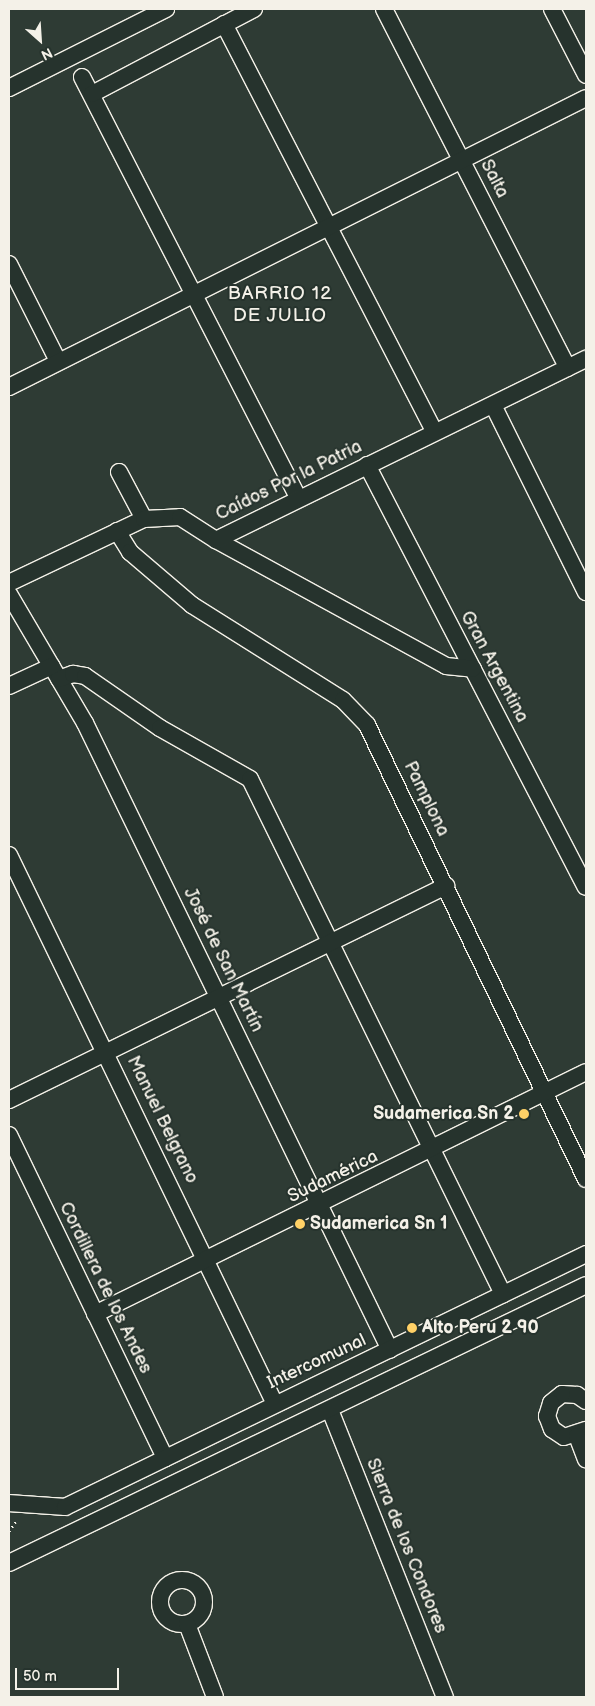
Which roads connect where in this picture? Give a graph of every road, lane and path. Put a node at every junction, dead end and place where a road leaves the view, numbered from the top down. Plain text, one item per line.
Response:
1 (166, 9) edge
2 (254, 9) edge
3 (384, 9) edge
4 (552, 9) edge
5 (224, 24) junction
6 (586, 75) edge
7 (82, 77) dead end
8 (9, 88) edge
9 (92, 94) junction
10 (586, 98) edge
11 (461, 160) junction
12 (328, 226) junction
13 (9, 264) edge
14 (194, 292) junction
15 (586, 360) edge
16 (58, 361) junction
17 (568, 368) junction
18 (9, 387) edge
19 (493, 404) junction
20 (434, 432) junction
21 (367, 465) junction
22 (119, 472) dead end
23 (298, 498) junction
24 (144, 519) junction
25 (117, 531) junction
26 (216, 540) junction
27 (580, 562) edge
28 (9, 583) edge
29 (586, 592) edge
30 (9, 594) edge
31 (472, 669) junction
32 (56, 672) junction
33 (9, 686) edge
34 (9, 855) edge
35 (446, 886) junction
36 (586, 887) edge
37 (333, 942) junction
38 (219, 999) junction
39 (107, 1053) junction
40 (586, 1072) edge
41 (545, 1093) junction
42 (9, 1100) edge
43 (9, 1135) edge
44 (432, 1151) junction
45 (586, 1179) edge
46 (320, 1205) junction
47 (586, 1254) edge
48 (208, 1259) junction
49 (586, 1285) edge
50 (503, 1294) junction
51 (95, 1314) junction
52 (390, 1350) junction
53 (586, 1401) edge
54 (275, 1404) junction
55 (330, 1410) junction
56 (582, 1433) edge
57 (166, 1458) junction
58 (586, 1459) edge
59 (10, 1499) edge
60 (9, 1563) edge
61 (187, 1624) dead end
62 (216, 1697) edge
63 (445, 1697) edge

1 - 8 street
2 - 5 street
3 - 11 street, Salta
4 - 6 street
5 - 9 street
5 - 12 street
7 - 9 street
9 - 14 street
10 - 11 street
11 - 12 street
11 - 17 street, Salta
12 - 14 street
12 - 20 street
13 - 16 street
14 - 16 street
14 - 23 street
15 - 17 street, Caídos Por la Patria
16 - 18 street
17 - 19 street, Caídos Por la Patria
19 - 20 street, Caídos Por la Patria
19 - 27 street
20 - 21 street, Caídos Por la Patria
21 - 23 street, Caídos Por la Patria
21 - 31 street, Gran Argentina
22 - 24 street
23 - 26 street, Caídos Por la Patria
24 - 25 street, Caídos Por la Patria
24 - 26 street, Caídos Por la Patria
25 - 28 street, Caídos Por la Patria
25 - 35 street, Pamplona
26 - 31 street
27 - 29 street
30 - 32 street, José de San Martín
31 - 36 street, Gran Argentina
32 - 33 street
32 - 37 street
32 - 38 street, José de San Martín
34 - 39 street, Manuel Belgrano
35 - 37 street
35 - 41 street, Pamplona
37 - 38 street
37 - 44 street
38 - 39 street
38 - 46 street, José de San Martín
39 - 42 street
39 - 48 street, Manuel Belgrano
40 - 41 street, Sudamérica
41 - 44 street, Sudamérica
41 - 45 street, Pamplona
43 - 51 street, Cordillera de los Andes
44 - 46 street, Sudamérica
44 - 50 street
46 - 48 street, Sudamérica
46 - 52 street, José de San Martín
47 - 50 street, Intercomunal
48 - 51 street, Sudamérica
48 - 54 street, Manuel Belgrano
49 - 55 street
50 - 52 street, Intercomunal
51 - 57 street, Cordillera de los Andes
52 - 54 street, Intercomunal
53 - 56 street
54 - 57 street, Intercomunal
55 - 60 street
55 - 63 street, Sierra de los Condores
56 - 58 street
57 - 59 street, Intercomunal
61 - 62 street

